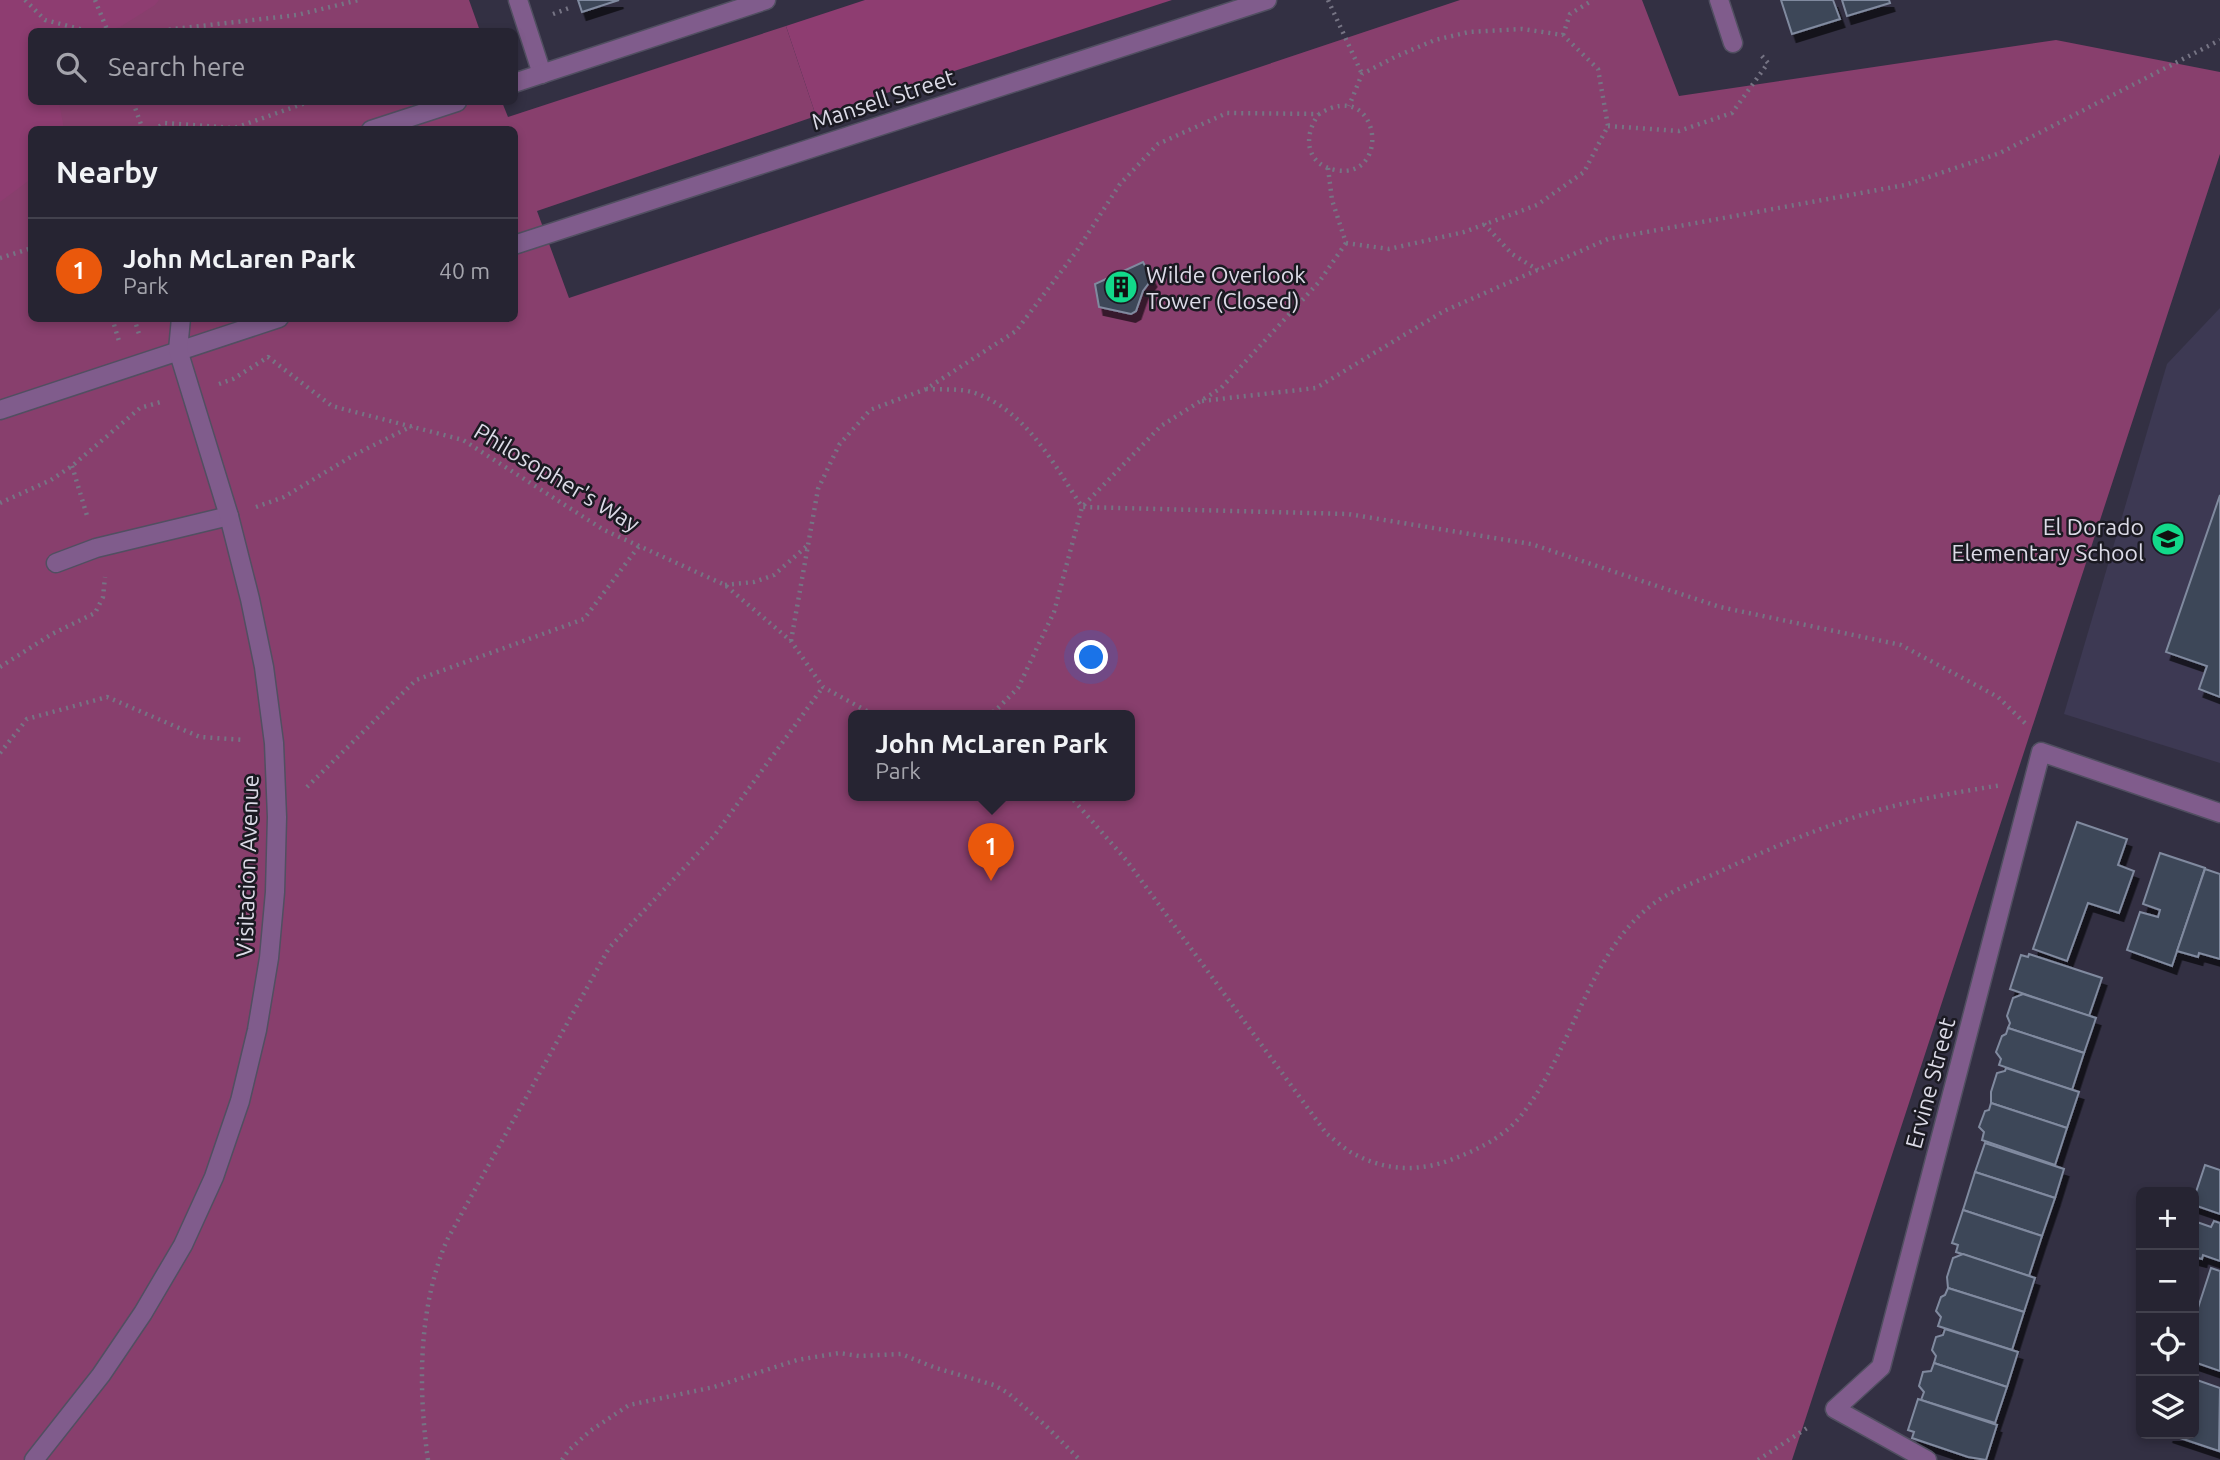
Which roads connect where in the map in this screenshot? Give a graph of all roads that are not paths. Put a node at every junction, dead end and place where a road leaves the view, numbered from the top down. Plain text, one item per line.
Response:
1 (518, 0) edge
2 (766, 0) edge
3 (1268, 0) edge
4 (1719, 0) edge
5 (1733, 43) road end
6 (542, 74) junction
7 (518, 82) edge
8 (448, 105) edge
9 (383, 126) edge
10 (518, 244) edge
11 (181, 322) edge
12 (266, 322) edge
13 (178, 350) junction
14 (0, 410) edge
15 (229, 516) junction
16 (56, 563) dead end
17 (2220, 813) edge
18 (34, 1460) edge
19 (1927, 1460) edge

1 - 6 street
2 - 6 street
3 - 10 street, Mansell Street
4 - 5 street
6 - 7 street
8 - 9 street
11 - 13 street
12 - 13 street
13 - 14 street
13 - 15 street, Visitacion Avenue
15 - 16 street
15 - 18 street, Visitacion Avenue
17 - 19 street, Ervine Street

